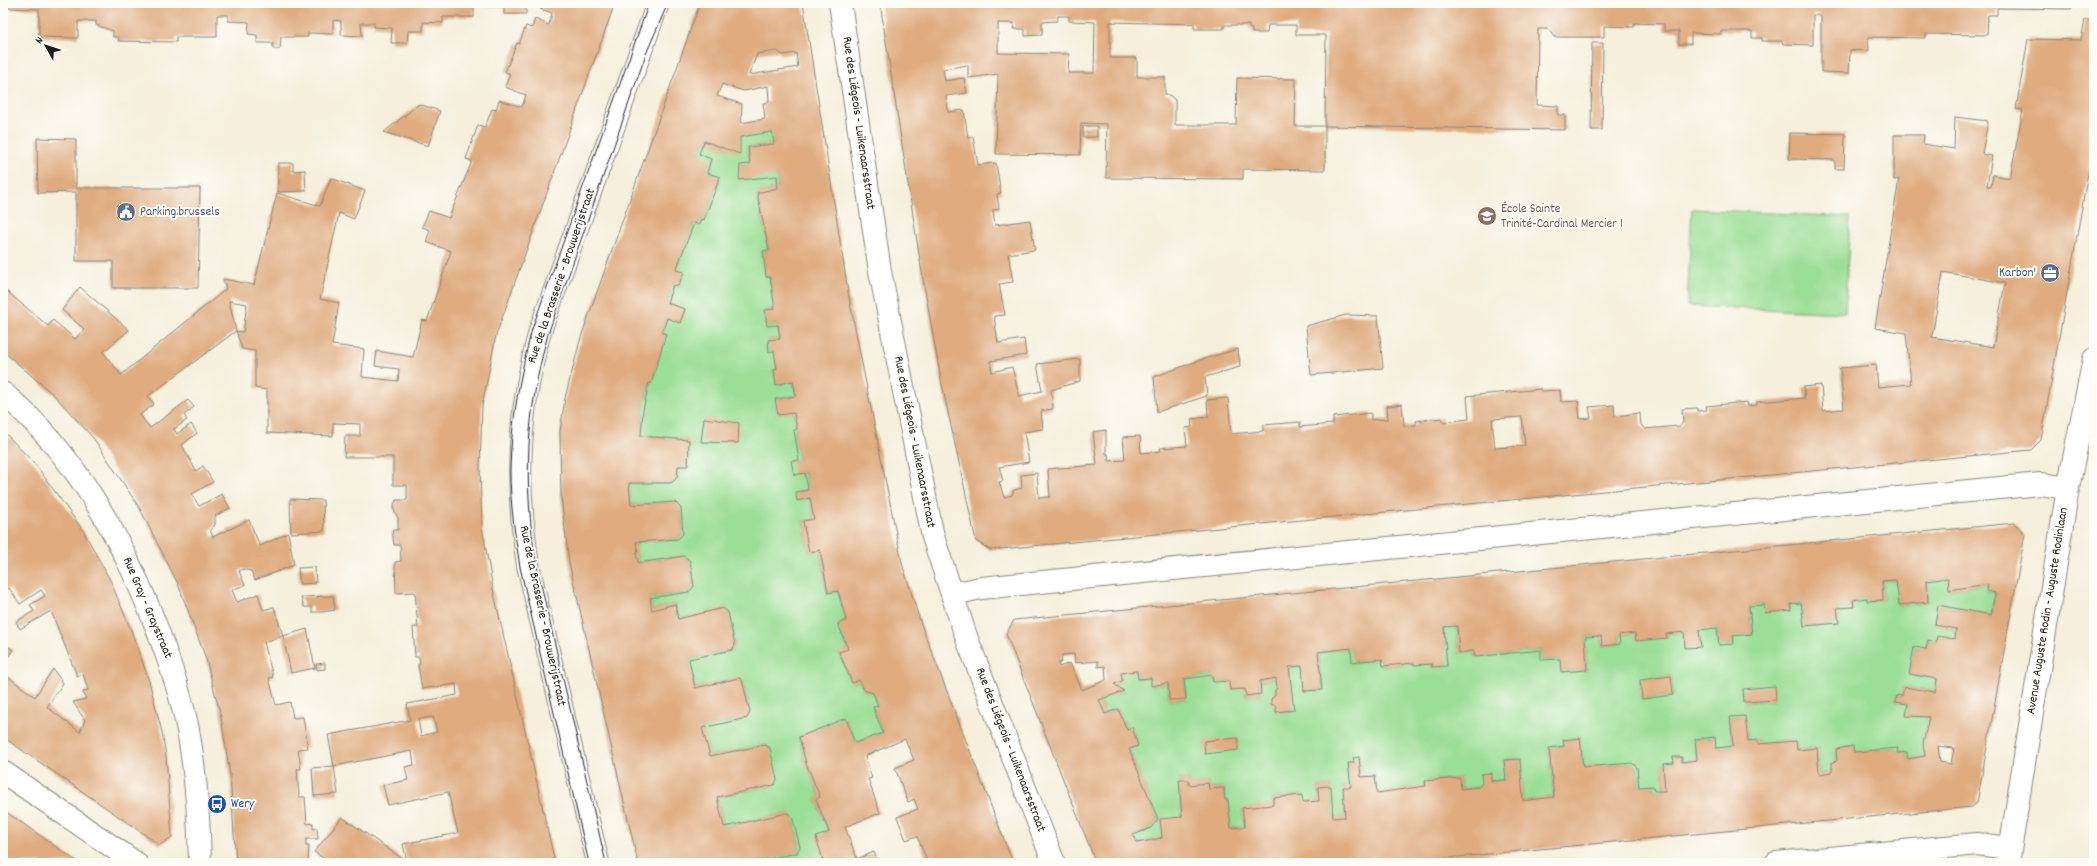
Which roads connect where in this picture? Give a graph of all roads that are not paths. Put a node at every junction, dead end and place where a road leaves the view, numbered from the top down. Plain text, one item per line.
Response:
1 (658, 3) edge
2 (840, 3) edge
3 (2094, 359) edge
4 (3, 392) edge
5 (2068, 488) junction
6 (952, 594) junction
7 (3, 772) edge
8 (2009, 856) edge
9 (136, 863) edge
10 (200, 863) edge
11 (598, 863) edge
12 (1054, 863) edge
13 (1776, 863) edge

1 - 11 street, Rue de la Brasserie - Brouwerijstraat
2 - 6 street, Rue des Liégeois - Luikenaarsstraat
3 - 5 street, Avenue Auguste Rodin - Auguste Rodinlaan
4 - 10 street, Rue Gray - Graystraat
5 - 6 street
5 - 8 street, Avenue Auguste Rodin - Auguste Rodinlaan
6 - 12 street, Rue des Liégeois - Luikenaarsstraat
7 - 9 street
8 - 13 street

